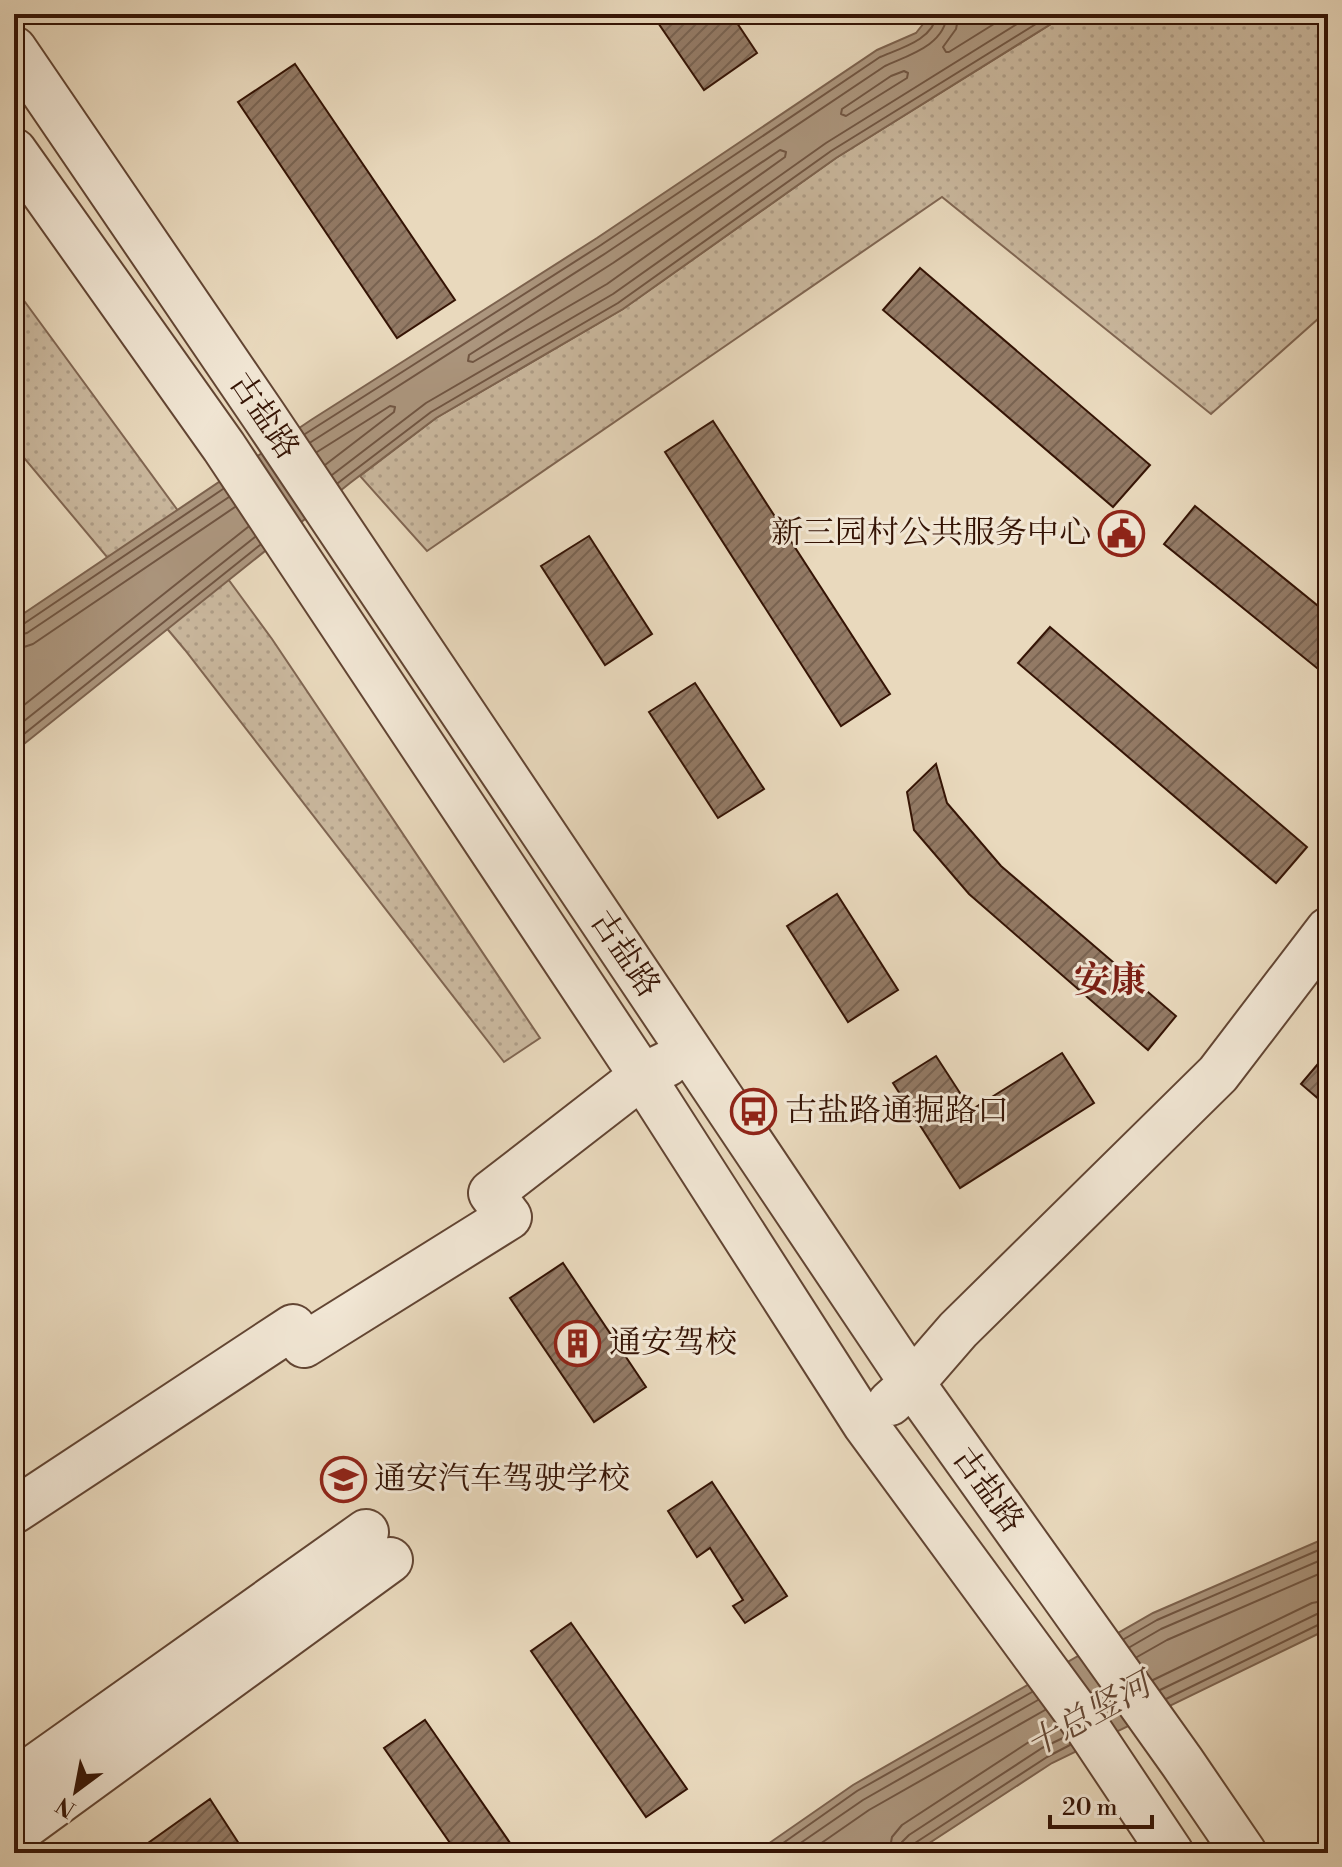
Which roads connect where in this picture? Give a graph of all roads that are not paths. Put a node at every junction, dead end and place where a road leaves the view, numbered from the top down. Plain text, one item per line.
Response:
1 (14, 49) edge
2 (14, 151) edge
3 (1328, 930) edge
4 (691, 1053) junction
5 (642, 1076) junction
6 (912, 1383) junction
7 (865, 1424) junction
8 (14, 1511) edge
9 (14, 1782) edge
10 (14, 1834) edge
11 (1171, 1853) edge
12 (1244, 1853) edge

1 - 4 street, 古盐路
2 - 5 street, 古盐路
3 - 6 street
4 - 5 street
4 - 6 street, 古盐路
5 - 7 street, 古盐路
5 - 8 street
6 - 7 street
6 - 12 street, 古盐路
7 - 11 street, 古盐路
9 - 10 street

